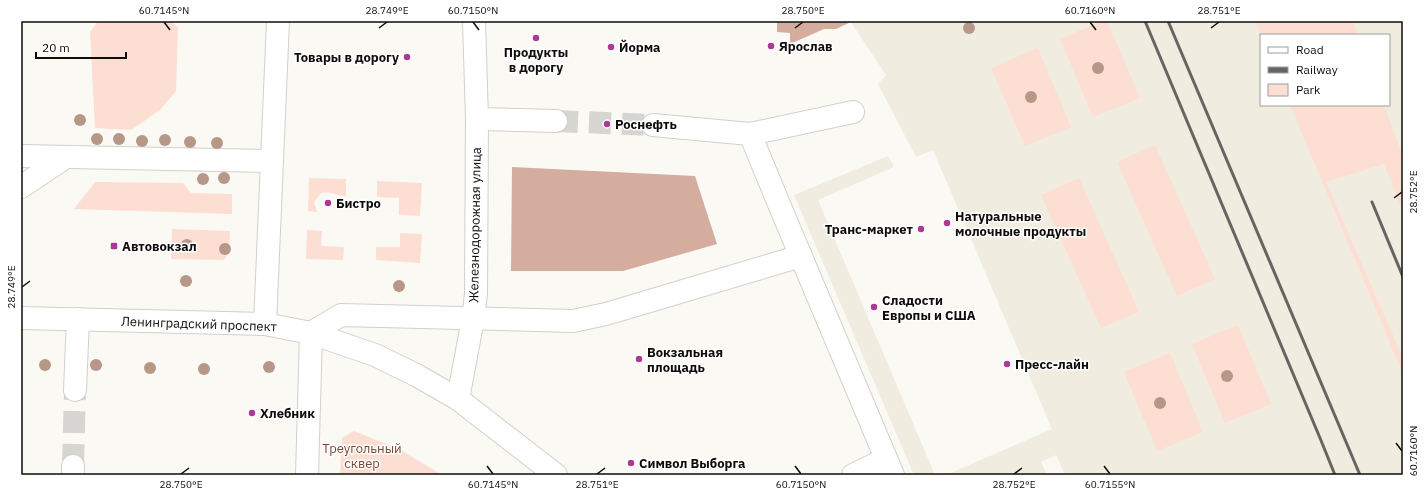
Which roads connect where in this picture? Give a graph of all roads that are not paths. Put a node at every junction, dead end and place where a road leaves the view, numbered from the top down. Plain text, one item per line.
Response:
1 (278, 21) edge
2 (474, 21) edge
3 (853, 112) dead end
4 (477, 119) junction
5 (556, 121) tunnel mouth
6 (653, 125) tunnel mouth
7 (750, 134) junction
8 (21, 156) edge
9 (66, 157) junction
10 (272, 161) junction
11 (21, 187) edge
12 (801, 256) junction
13 (21, 318) edge
14 (78, 319) junction
15 (473, 319) junction
16 (265, 324) junction
17 (311, 333) junction
18 (75, 390) tunnel mouth
19 (458, 399) junction
20 (890, 467) edge
21 (307, 475) edge
22 (556, 475) edge
23 (853, 475) edge

1 - 10 street
2 - 4 street, Железнодорожная улица
3 - 7 street
4 - 5 street
4 - 15 street, Железнодорожная улица
6 - 7 street
7 - 12 street
8 - 9 street
9 - 10 street
9 - 11 street
10 - 16 street
12 - 15 street
12 - 20 street
13 - 14 street, Ленинградский проспект
14 - 16 street, Ленинградский проспект
14 - 18 street
15 - 17 street
15 - 19 street, Железнодорожная улица
16 - 17 street, Ленинградский проспект
17 - 19 street, Ленинградский проспект
17 - 21 street
19 - 22 street
20 - 23 street

